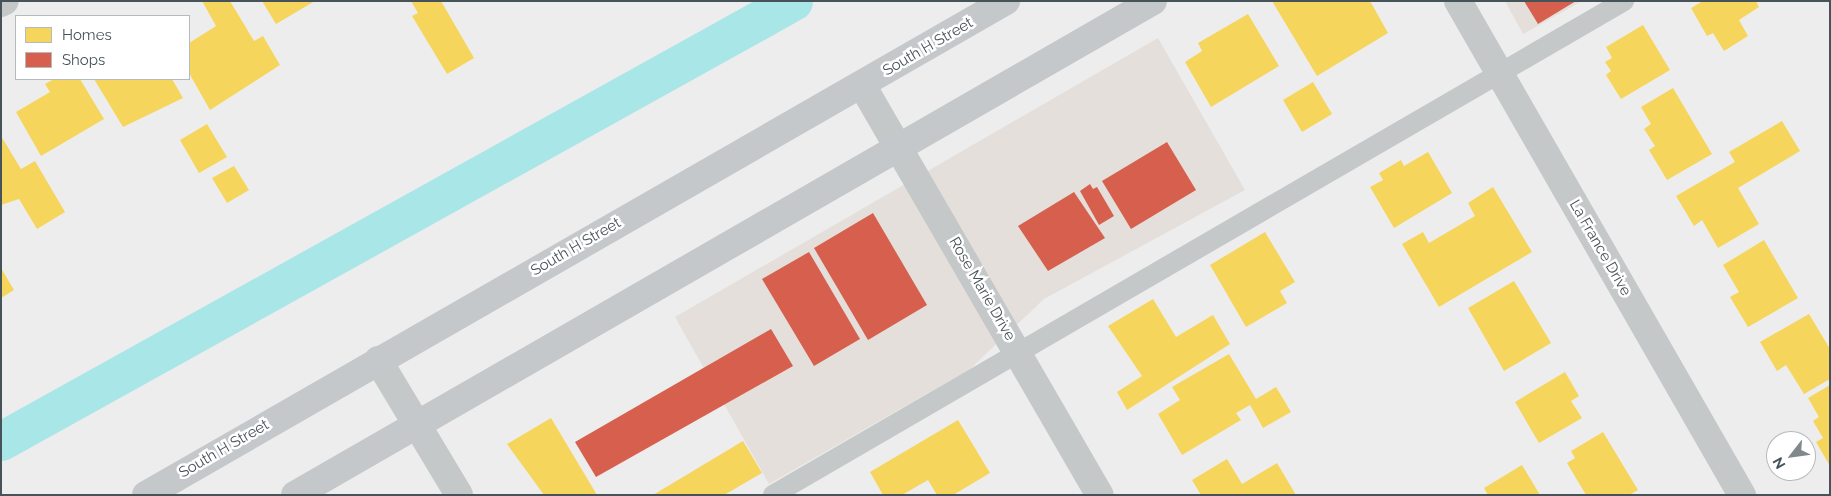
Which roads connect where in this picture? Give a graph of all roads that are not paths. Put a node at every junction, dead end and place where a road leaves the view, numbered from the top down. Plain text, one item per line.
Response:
1 (4, 1) edge
2 (1006, 1) edge
3 (1153, 1) edge
4 (1458, 1) edge
5 (1624, 1) edge
6 (1, 3) edge
7 (1499, 73) junction
8 (862, 85) junction
9 (899, 144) junction
10 (1017, 350) junction
11 (378, 360) junction
12 (418, 424) junction
13 (146, 495) edge
14 (295, 495) edge
15 (459, 495) edge
16 (773, 495) edge
17 (1100, 495) edge
18 (1742, 495) edge

1 - 6 street
2 - 8 street, South H Street
3 - 9 street
4 - 7 street, La France Drive
5 - 7 lane
7 - 10 lane
7 - 18 street, La France Drive
8 - 9 street, Rose Marie Drive
8 - 11 street, South H Street
9 - 10 street, Rose Marie Drive
9 - 12 street
10 - 16 lane
10 - 17 street, Rose Marie Drive
11 - 12 street
11 - 13 street, South H Street
12 - 14 street
12 - 15 street

